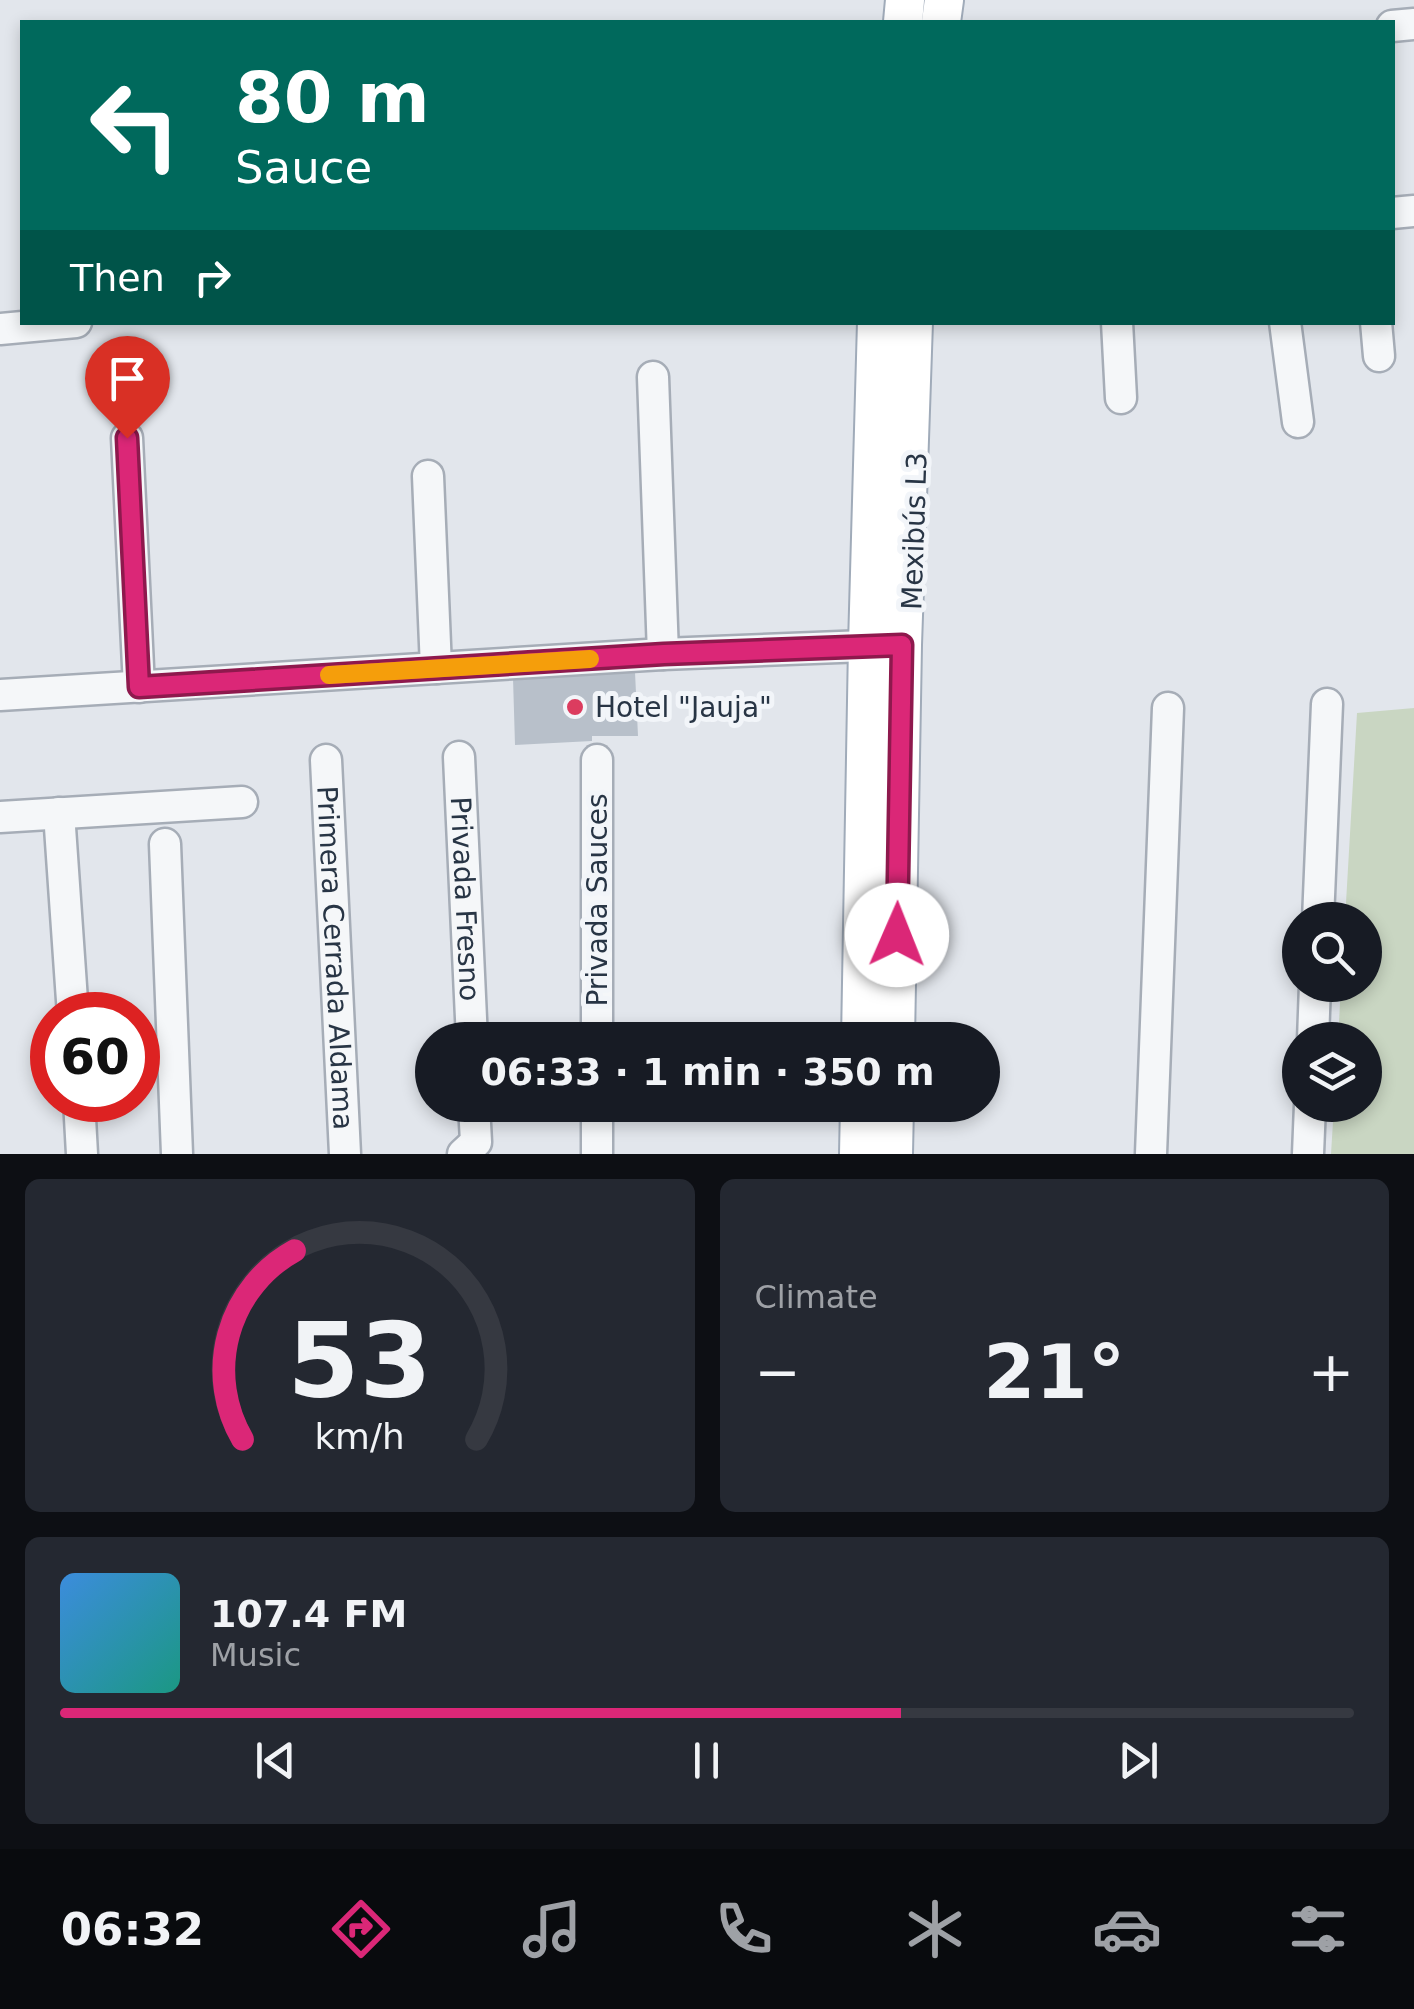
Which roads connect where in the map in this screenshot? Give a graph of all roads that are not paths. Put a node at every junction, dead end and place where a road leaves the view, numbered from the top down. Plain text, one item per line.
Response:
1 (43, 325) edge
2 (874, 325) edge
3 (913, 325) edge
4 (922, 325) edge
5 (1117, 325) edge
6 (1285, 325) edge
7 (1376, 325) edge
8 (0, 329) edge
9 (1379, 356) dead end
10 (653, 378) dead end
11 (1122, 398) dead end
12 (1298, 422) dead end
13 (127, 438) dead end
14 (428, 476) dead end
15 (877, 645) junction
16 (664, 654) junction
17 (436, 668) junction
18 (0, 686) edge
19 (139, 687) junction
20 (0, 695) edge
21 (1327, 704) dead end
22 (1168, 708) dead end
23 (459, 757) dead end
24 (326, 760) dead end
25 (597, 760) dead end
26 (882, 795) junction
27 (242, 802) dead end
28 (59, 813) junction
29 (0, 816) edge
30 (165, 844) dead end
31 (1319, 902) edge
32 (71, 992) edge
33 (471, 1022) edge
34 (597, 1022) edge
35 (853, 1022) edge
36 (863, 1022) edge
37 (894, 1022) edge
38 (905, 1022) edge
39 (80, 1122) edge
40 (475, 1122) edge
41 (596, 1122) edge
42 (850, 1122) edge
43 (860, 1122) edge
44 (894, 1122) edge
45 (904, 1122) edge
46 (1309, 1122) edge
47 (82, 1154) edge
48 (176, 1154) edge
49 (345, 1154) edge
50 (463, 1154) edge
51 (596, 1154) edge
52 (849, 1154) edge
53 (859, 1154) edge
54 (893, 1154) edge
55 (903, 1154) edge
56 (1151, 1154) edge
57 (1308, 1154) edge

1 - 8 street
2 - 15 main road
3 - 15 main road
4 - 38 street, Mexibús L3
5 - 11 street
6 - 12 street
7 - 9 street
10 - 16 street
13 - 19 street
14 - 17 street
15 - 16 street
15 - 26 main road
15 - 35 street
16 - 17 street
17 - 19 street
18 - 20 street
19 - 20 street
21 - 31 street
22 - 56 street
23 - 33 street, Privada Fresno
24 - 49 street, Primera Cerrada Aldama
25 - 34 street, Privada Sauces
26 - 36 main road
26 - 37 main road
27 - 28 street
28 - 29 street
28 - 32 street
30 - 48 street
39 - 47 street
40 - 50 street
41 - 51 street
42 - 52 street
43 - 53 main road
44 - 54 main road
45 - 55 street
46 - 57 street

